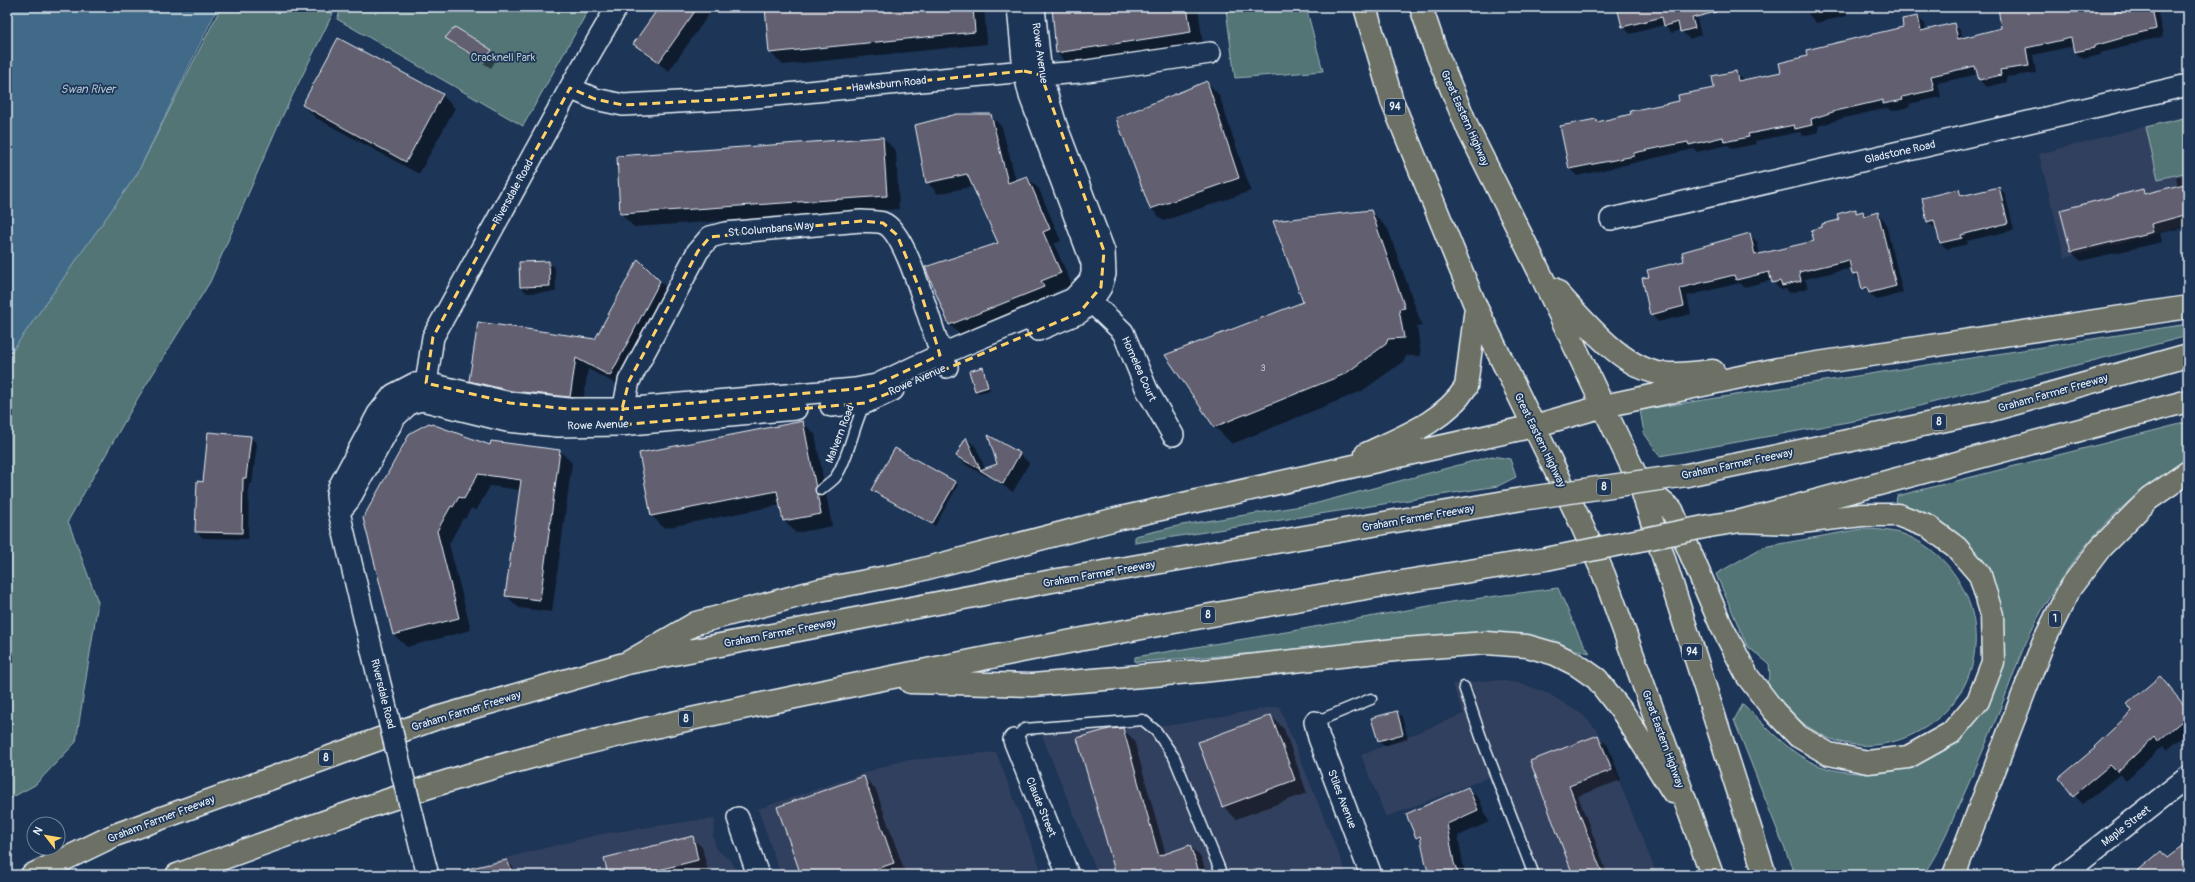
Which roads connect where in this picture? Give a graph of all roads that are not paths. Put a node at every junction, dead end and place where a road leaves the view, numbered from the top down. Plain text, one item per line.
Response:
1 (617, 7) edge
2 (1018, 7) edge
3 (1034, 7) edge
4 (1365, 7) edge
5 (1421, 7) edge
6 (1210, 53) dead end
7 (1032, 73) junction
8 (2188, 85) edge
9 (570, 88) junction
10 (1612, 219) dead end
11 (1542, 277) junction
12 (1087, 297) junction
13 (2188, 307) edge
14 (1476, 308) junction
15 (2188, 355) edge
16 (944, 361) junction
17 (1778, 369) junction
18 (424, 391) junction
19 (2188, 401) edge
20 (865, 403) junction
21 (1604, 406) junction
22 (621, 417) junction
23 (1534, 426) junction
24 (1173, 435) dead end
25 (2188, 472) edge
26 (1323, 473) junction
27 (1640, 484) junction
28 (821, 490) dead end
29 (1741, 521) junction
30 (627, 663) junction
31 (871, 681) junction
32 (1464, 687) dead end
33 (1371, 699) dead end
34 (1316, 722) joint
35 (1014, 740) joint
36 (2188, 777) edge
37 (738, 818) dead end
38 (1696, 831) junction
39 (32, 875) edge
40 (177, 875) edge
41 (428, 875) edge
42 (758, 875) edge
43 (1068, 875) edge
44 (1222, 875) edge
45 (1371, 875) edge
46 (1534, 875) edge
47 (1712, 875) edge
48 (1765, 875) edge
49 (1954, 875) edge
50 (2063, 875) edge

1 - 9 street, Riversdale Road
2 - 7 street, Rowe Avenue
3 - 7 street, Rowe Avenue
4 - 14 highway, Great Eastern Highway / 94
5 - 11 highway, Great Eastern Highway / 94
6 - 7 street, Hawksburn Road
7 - 9 street, Hawksburn Road
7 - 12 street, Rowe Avenue
8 - 10 street, Gladstone Road
9 - 18 street, Riversdale Road
11 - 17 highway
11 - 21 highway, Great Eastern Highway / 94
12 - 16 street, Rowe Avenue
12 - 24 street, Homelea Court
13 - 17 highway
14 - 23 highway, Great Eastern Highway / 94
14 - 26 highway
15 - 30 highway, Graham Farmer Freeway / 8, bridge
16 - 20 street, Rowe Avenue
16 - 22 street, Rowe Avenue
16 - 22 street, St Columbans Way
17 - 21 highway
18 - 22 street, Rowe Avenue
18 - 41 street, Riversdale Road, bridge
19 - 29 highway, 8
20 - 22 street, Rowe Avenue
20 - 28 lane, Malvern Road
21 - 23 highway
21 - 27 highway, Great Eastern Highway / 94
23 - 26 highway
23 - 38 highway, Great Eastern Highway / 94
25 - 49 highway, 1
26 - 30 highway
27 - 29 highway
27 - 48 highway, Great Eastern Highway / 94
29 - 31 highway, 8, bridge
30 - 39 highway, Graham Farmer Freeway / 8
31 - 38 highway
31 - 40 highway, 8
32 - 46 lane
33 - 34 lane
34 - 45 street, Stiles Avenue
35 - 43 street, Claude Street
35 - 44 lane
36 - 50 street, Maple Street
37 - 42 street
38 - 47 highway, Great Eastern Highway / 94

